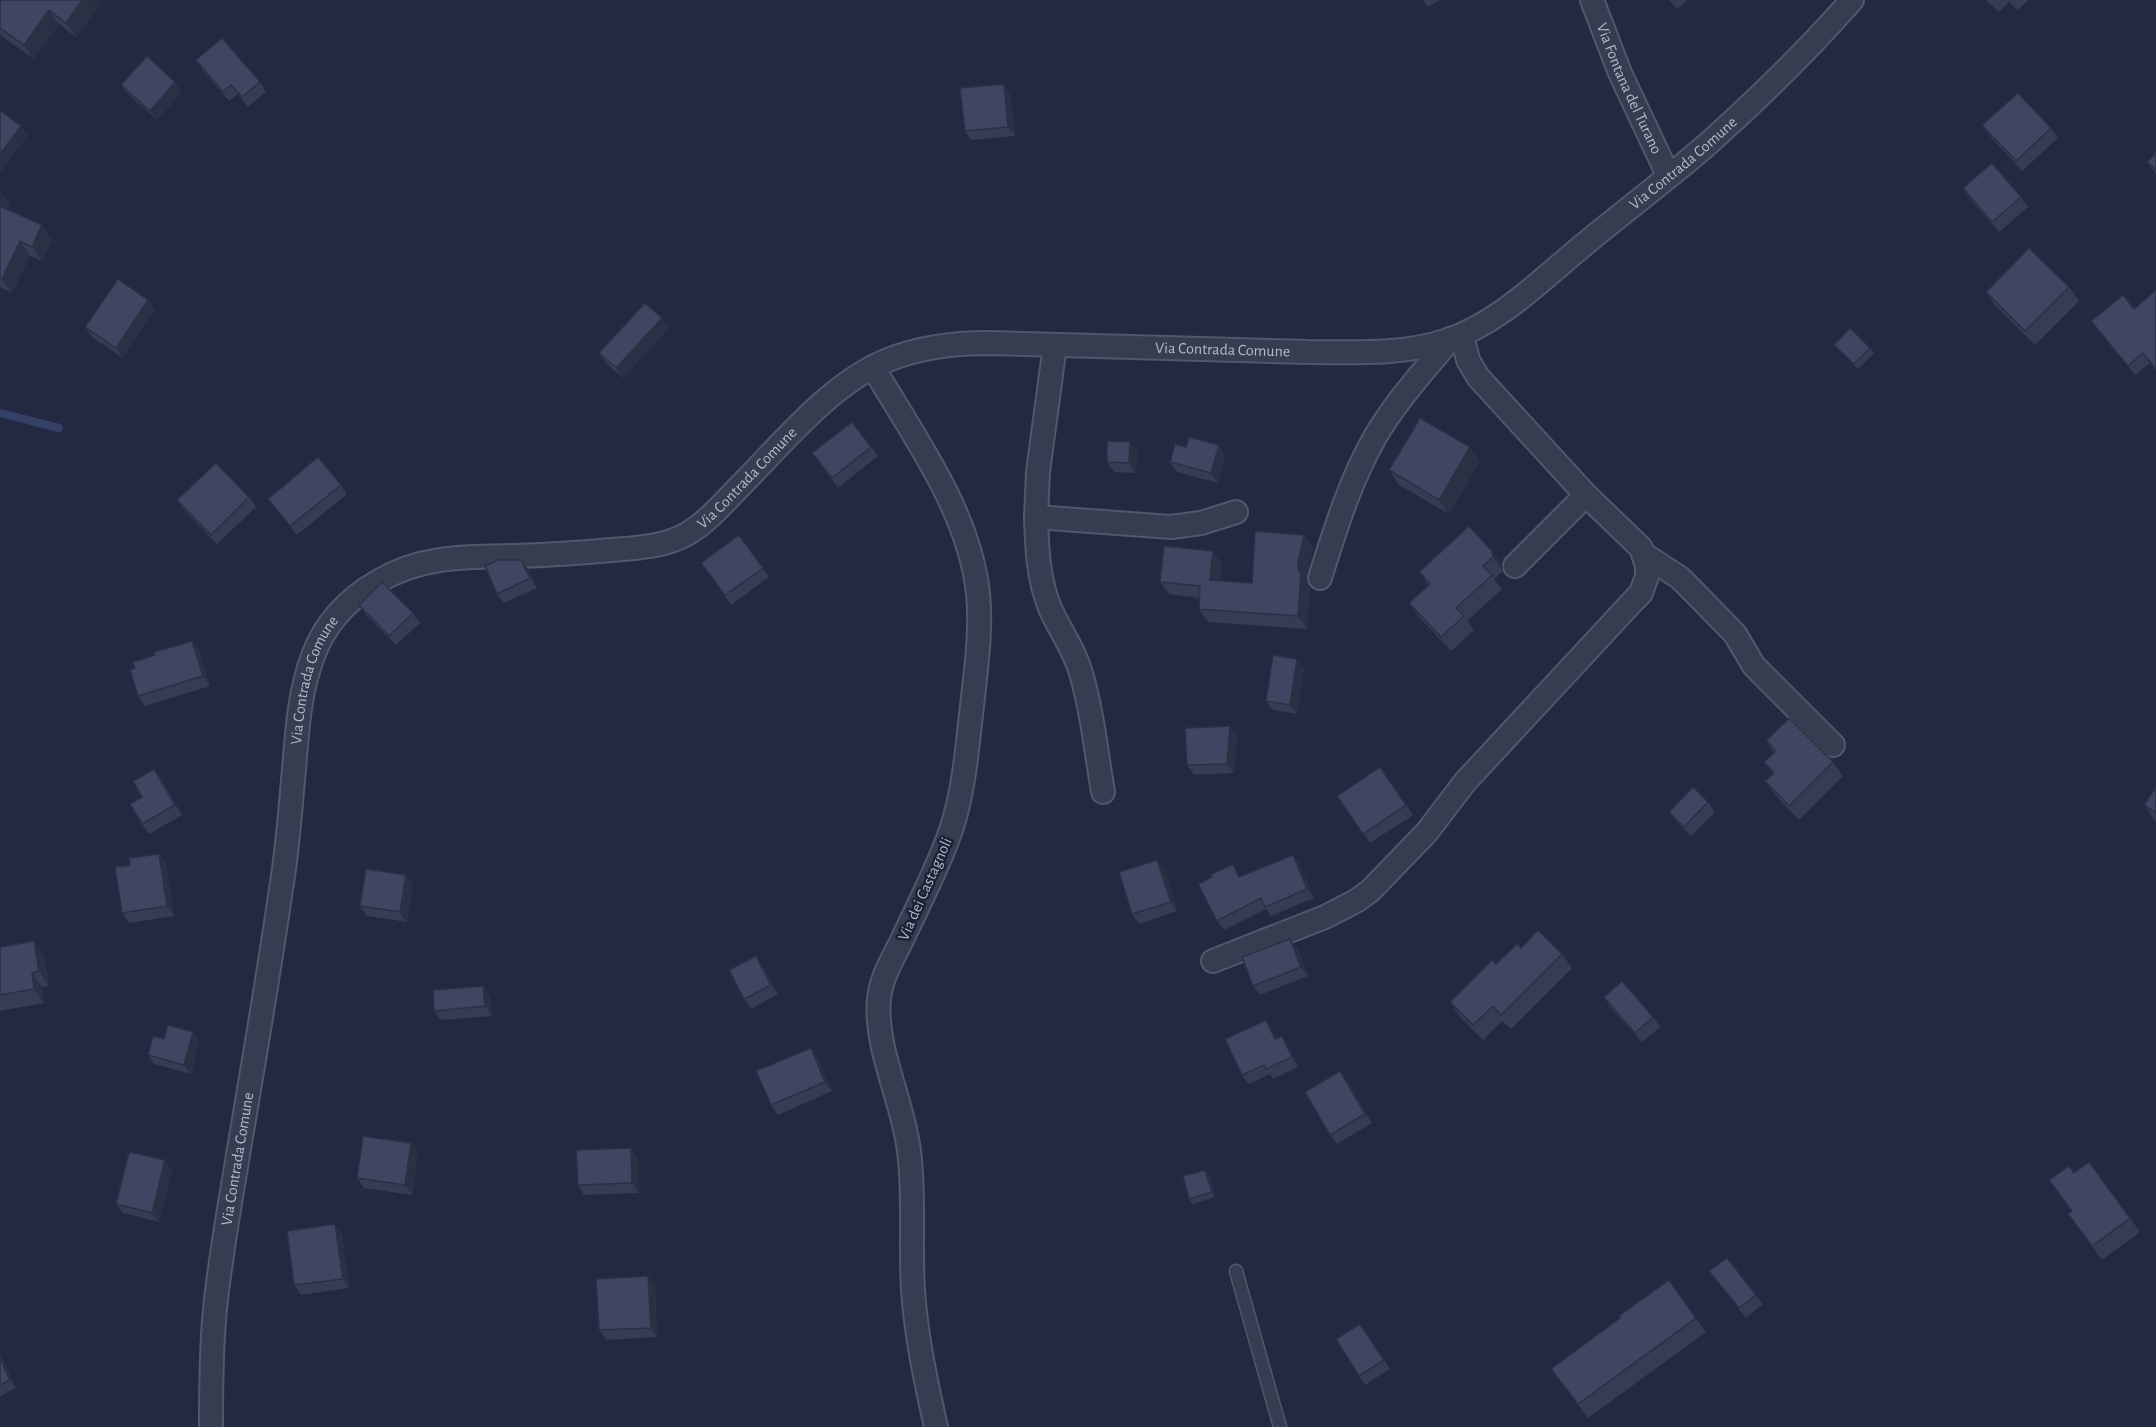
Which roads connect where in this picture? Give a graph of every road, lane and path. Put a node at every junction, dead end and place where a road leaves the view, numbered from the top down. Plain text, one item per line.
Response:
1 (1592, 0) edge
2 (1851, 0) edge
3 (1668, 175) junction
4 (1456, 337) junction
5 (1055, 345) junction
6 (873, 368) junction
7 (1586, 495) junction
8 (1236, 512) dead end
9 (1036, 517) junction
10 (1645, 555) junction
11 (1515, 566) dead end
12 (1320, 578) dead end
13 (1833, 745) dead end
14 (1103, 792) dead end
15 (1213, 961) dead end
16 (1236, 1271) dead end
17 (211, 1427) edge
18 (936, 1427) edge
19 (1280, 1427) edge

1 - 3 street, Via Fontana del Turano
2 - 3 street, Via Contrada Comune
3 - 4 street, Via Contrada Comune
4 - 5 street, Via Contrada Comune
4 - 7 street
4 - 12 street
5 - 6 street, Via Contrada Comune
5 - 9 street
6 - 17 street, Via Contrada Comune
6 - 18 street, Via dei Castagnoli
7 - 10 street
7 - 11 street
8 - 9 street
9 - 14 street
10 - 13 street
10 - 15 street
16 - 19 lane

